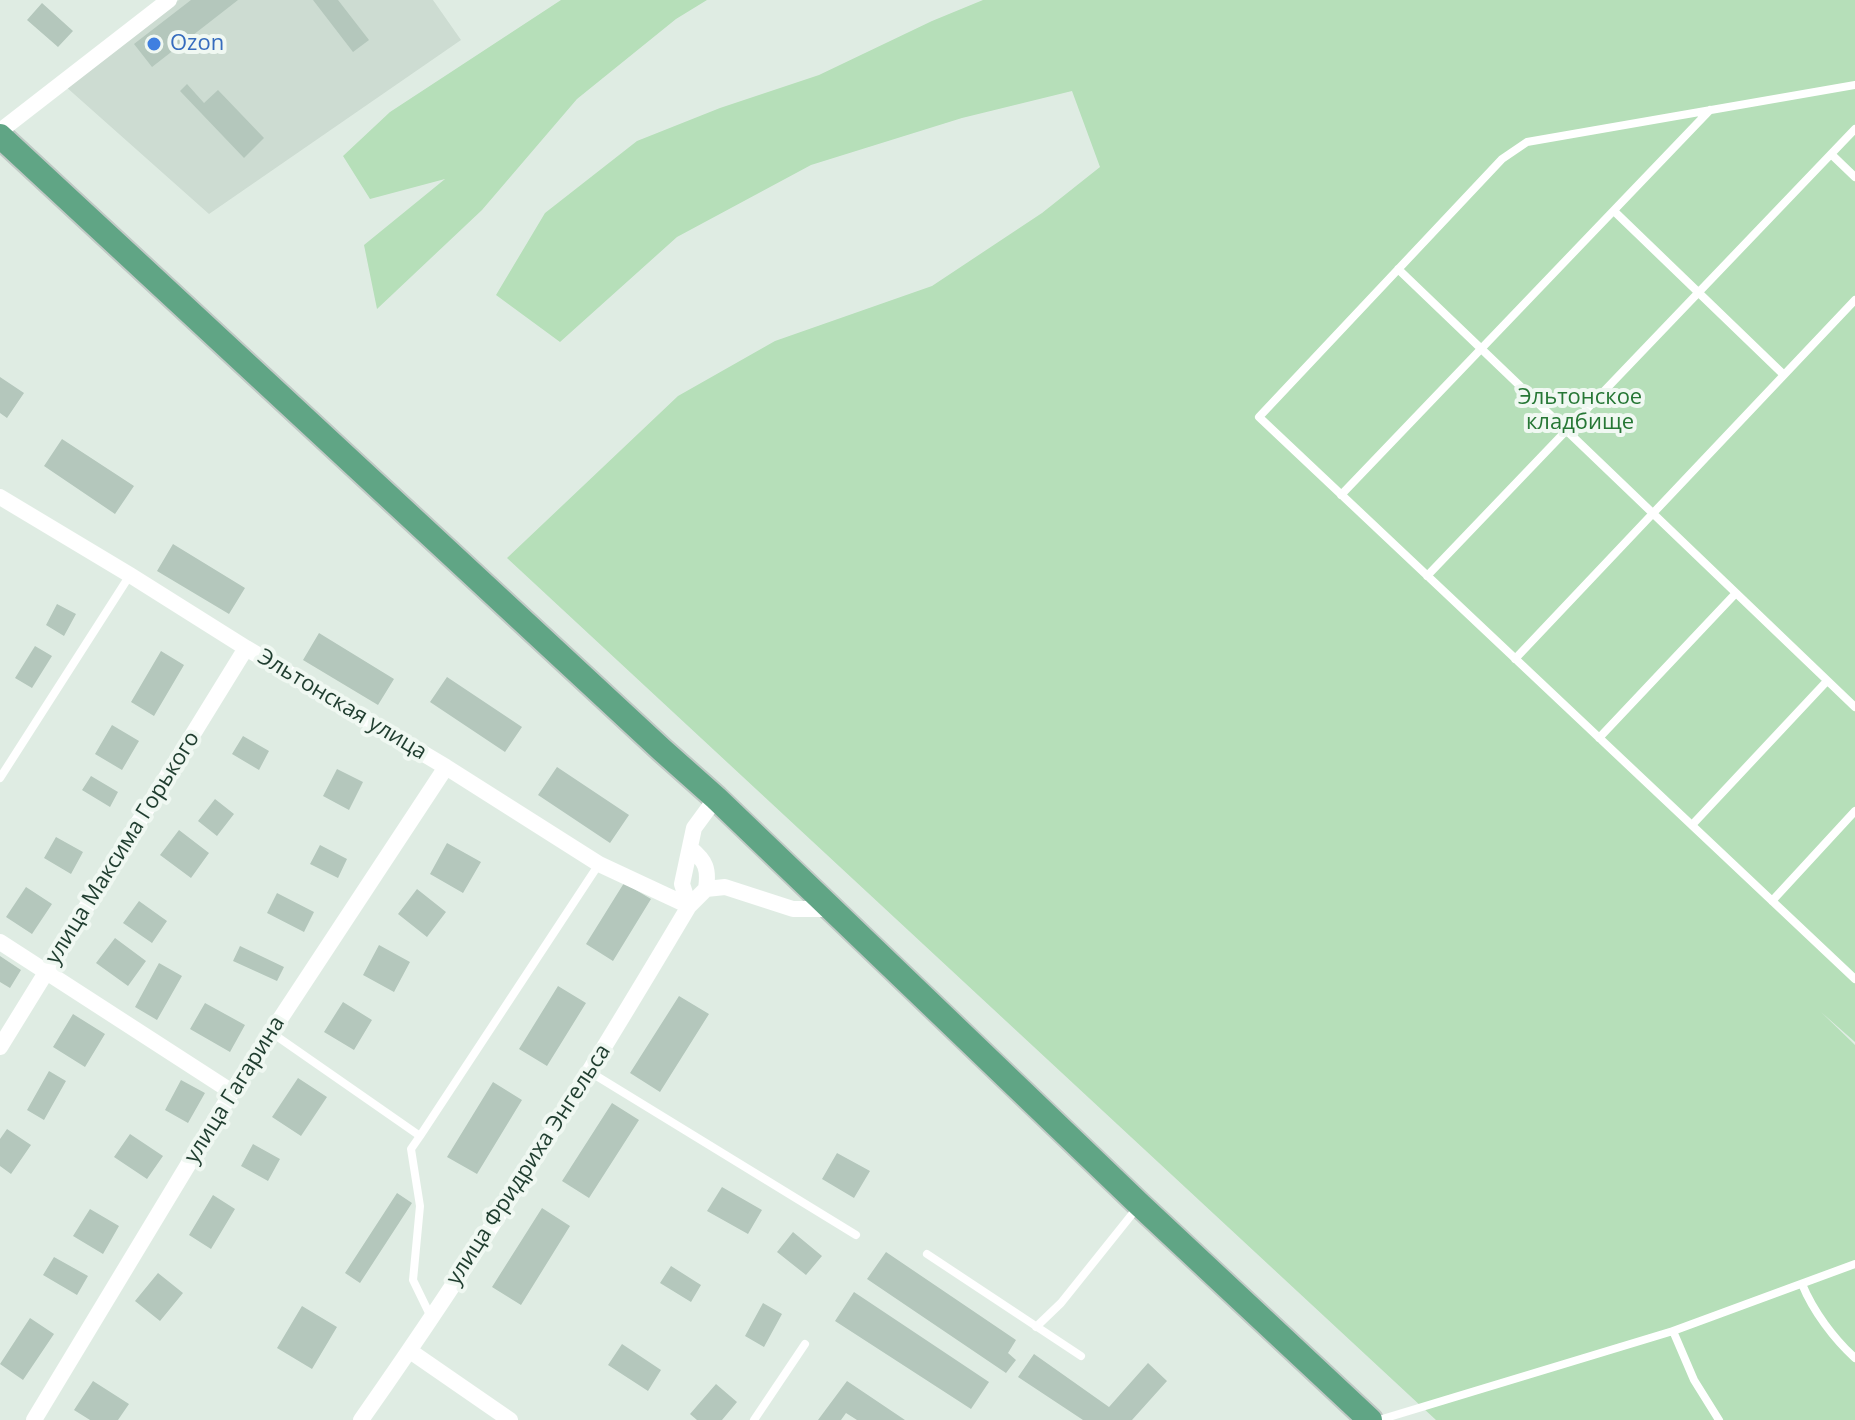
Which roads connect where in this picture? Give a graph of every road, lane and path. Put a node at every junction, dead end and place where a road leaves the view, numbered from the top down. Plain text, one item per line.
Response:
1 (169, 0) edge
2 (1855, 85) edge
3 (1711, 109) junction
4 (1855, 129) edge
5 (0, 134) edge
6 (1831, 154) junction
7 (1855, 177) edge
8 (1614, 211) junction
9 (1398, 269) junction
10 (1698, 292) junction
11 (1855, 300) edge
12 (1481, 349) junction
13 (1784, 375) junction
14 (1565, 431) junction
15 (1341, 495) junction
16 (0, 497) edge
17 (1653, 514) junction
18 (130, 575) junction
19 (1427, 576) junction
20 (1736, 593) junction
21 (246, 648) junction
22 (1515, 659) junction
23 (1827, 681) junction
24 (1855, 707) edge
25 (1599, 738) junction
26 (446, 767) junction
27 (0, 778) edge
28 (716, 798) junction
29 (1855, 811) edge
30 (1692, 825) junction
31 (690, 848) junction
32 (599, 864) junction
33 (706, 889) junction
34 (1772, 901) junction
35 (689, 906) junction
36 (831, 909) junction
37 (0, 942) edge
38 (46, 972) junction
39 (1855, 979) edge
40 (271, 1033) junction
41 (0, 1047) edge
42 (590, 1072) junction
43 (232, 1092) junction
44 (420, 1136) junction
45 (1140, 1205) junction
46 (856, 1235) dead end
47 (927, 1254) dead end
48 (1855, 1264) edge
49 (1802, 1284) junction
50 (431, 1317) junction
51 (1036, 1327) junction
52 (1673, 1331) junction
53 (805, 1344) dead end
54 (410, 1351) junction
55 (1081, 1356) dead end
56 (1855, 1358) edge
57 (34, 1420) edge
58 (361, 1420) edge
59 (510, 1420) edge
60 (754, 1420) edge
61 (1370, 1420) edge
62 (1379, 1420) edge
63 (1719, 1420) edge

1 - 5 street
2 - 3 lane
3 - 8 lane
3 - 9 lane
4 - 6 lane
5 - 28 main road
6 - 7 lane
6 - 10 lane
8 - 10 lane
8 - 12 lane
9 - 12 lane
9 - 15 lane
10 - 13 lane
10 - 14 lane
11 - 13 lane
12 - 14 lane
12 - 15 lane
13 - 17 lane
14 - 17 lane
14 - 19 lane
15 - 19 lane
16 - 18 street, Эльтонская улица
17 - 20 lane
17 - 22 lane
18 - 21 street, Эльтонская улица
18 - 27 lane
19 - 22 lane
20 - 23 lane
20 - 25 lane
21 - 26 street, Эльтонская улица
21 - 38 street, улица Максима Горького
22 - 25 lane
23 - 24 lane
23 - 30 lane
25 - 30 lane
26 - 32 street, Эльтонская улица
26 - 40 street, улица Гагарина
28 - 31 street
28 - 36 main road
29 - 34 lane
30 - 34 lane
31 - 33 street
31 - 35 street
32 - 35 street, Эльтонская улица
32 - 44 lane
33 - 35 street, улица Фридриха Энгельса
33 - 36 street
34 - 39 lane
35 - 42 street, улица Фридриха Энгельса
36 - 45 main road
37 - 38 street
38 - 41 street, улица Максима Горького
38 - 43 street
40 - 43 street, улица Гагарина
40 - 44 lane
42 - 46 lane
42 - 50 street, улица Фридриха Энгельса
43 - 57 street, улица Гагарина
44 - 50 lane
45 - 51 lane
45 - 61 main road
47 - 51 lane
48 - 49 lane
49 - 52 lane
49 - 56 lane
50 - 54 street, улица Фридриха Энгельса
51 - 55 lane
52 - 62 lane
52 - 63 lane
53 - 60 lane
54 - 58 street, улица Фридриха Энгельса
54 - 59 street

